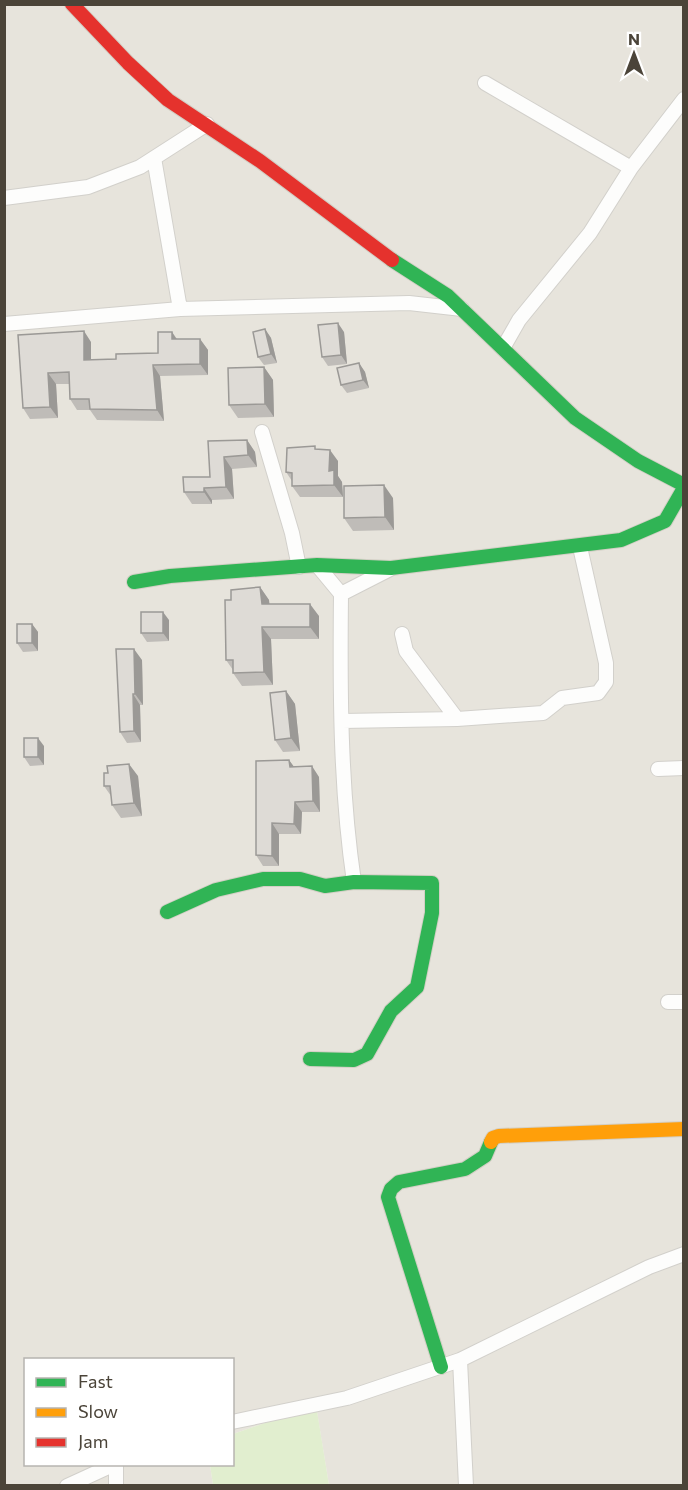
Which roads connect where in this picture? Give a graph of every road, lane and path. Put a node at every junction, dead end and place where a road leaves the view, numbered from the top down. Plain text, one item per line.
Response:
1 (72, 4) edge
2 (485, 83) dead end
3 (684, 99) edge
4 (207, 124) junction
5 (154, 158) junction
6 (631, 168) junction
7 (4, 198) edge
8 (180, 309) junction
9 (462, 309) junction
10 (4, 324) edge
11 (502, 348) junction
12 (262, 432) dead end
13 (684, 487) edge
14 (580, 547) junction
15 (317, 566) junction
16 (298, 567) junction
17 (391, 568) junction
18 (134, 582) dead end
19 (341, 594) junction
20 (402, 634) dead end
21 (457, 719) junction
22 (342, 721) junction
23 (658, 768) dead end
24 (684, 768) edge
25 (354, 882) junction
26 (167, 912) dead end
27 (668, 1002) dead end
28 (684, 1002) edge
29 (310, 1059) dead end
30 (684, 1129) edge
31 (684, 1254) edge
32 (460, 1360) junction
33 (441, 1367) junction
34 (234, 1422) edge
35 (111, 1466) edge
36 (116, 1466) edge
37 (67, 1485) edge
38 (116, 1485) edge
39 (466, 1485) edge

1 - 4 street
2 - 6 street
3 - 6 street
4 - 5 street
4 - 9 street
5 - 7 street
5 - 8 street
6 - 11 street
8 - 9 street
8 - 10 street
9 - 11 street
11 - 13 street
12 - 16 street
13 - 14 street
14 - 17 street
14 - 21 street
15 - 16 street
15 - 17 street
15 - 19 street
16 - 18 street
17 - 19 street
19 - 22 street
20 - 21 street
21 - 22 street
22 - 25 street
23 - 24 street
25 - 26 street
25 - 29 street
27 - 28 street
30 - 33 street
31 - 32 street
32 - 33 street
32 - 39 street
33 - 34 street
35 - 37 street
36 - 38 street

